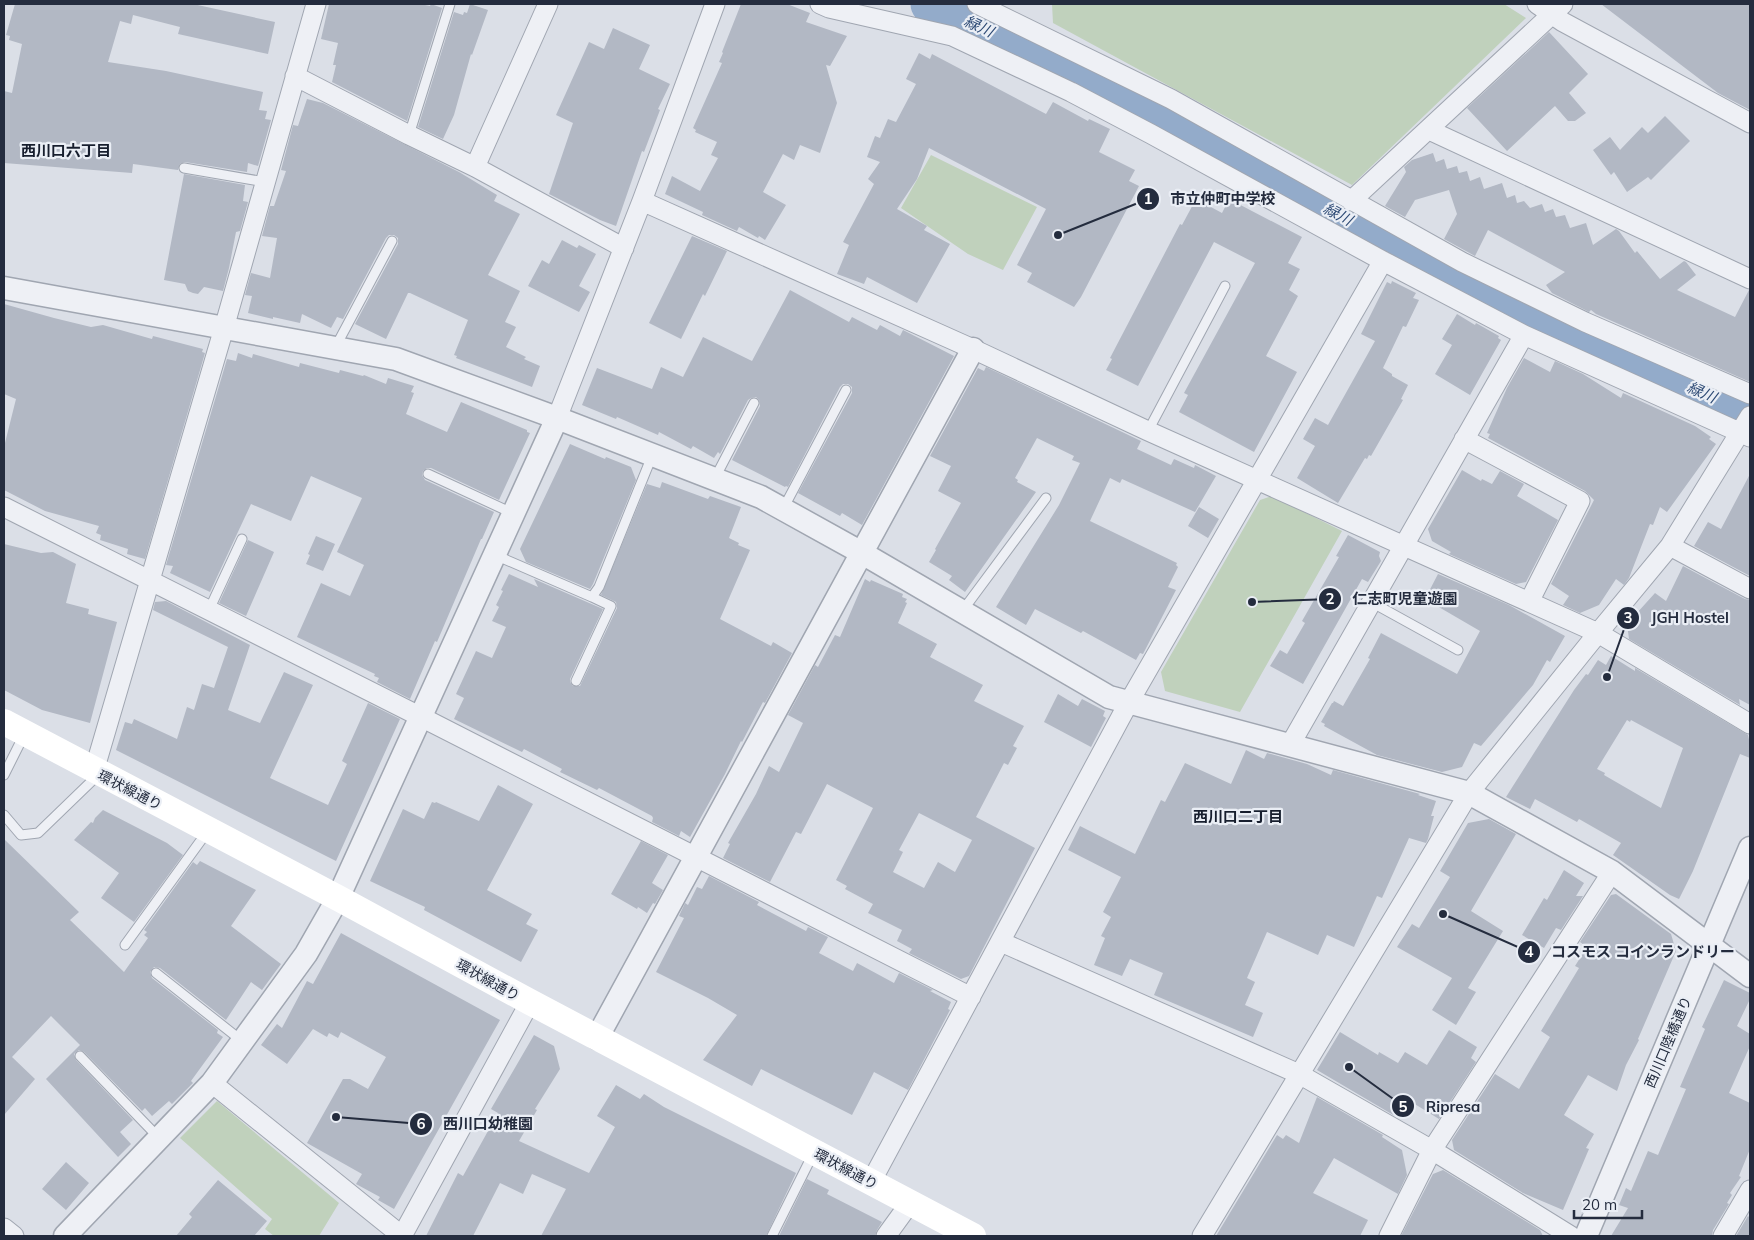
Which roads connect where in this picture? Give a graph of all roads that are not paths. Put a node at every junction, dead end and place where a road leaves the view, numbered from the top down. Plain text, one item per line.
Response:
1 (316, 4) edge
2 (450, 4) edge
3 (548, 4) edge
4 (715, 4) edge
5 (820, 4) edge
6 (977, 4) edge
7 (1537, 4) edge
8 (998, 8) edge
9 (1558, 9) edge
10 (295, 76) junction
11 (1750, 123) edge
12 (1428, 130) junction
13 (409, 135) junction
14 (475, 167) junction
15 (184, 168) dead end
16 (265, 182) junction
17 (642, 201) junction
18 (1351, 201) junction
19 (392, 241) dead end
20 (624, 248) junction
21 (1382, 261) junction
22 (1750, 279) edge
23 (1225, 286) dead end
24 (4, 288) edge
25 (224, 328) junction
26 (1524, 335) junction
27 (335, 348) junction
28 (973, 349) junction
29 (846, 390) dead end
30 (1750, 394) edge
31 (754, 402) dead end
32 (557, 418) junction
33 (1746, 429) edge
34 (1148, 432) junction
35 (1464, 439) junction
36 (652, 455) junction
37 (428, 474) dead end
38 (715, 479) junction
39 (1258, 480) junction
40 (1046, 498) dead end
41 (4, 507) edge
42 (783, 509) junction
43 (514, 513) junction
44 (242, 538) dead end
45 (1404, 545) junction
46 (1670, 546) junction
47 (862, 553) junction
48 (494, 555) junction
49 (151, 580) junction
50 (1750, 589) edge
51 (592, 597) junction
52 (1371, 602) junction
53 (1529, 602) junction
54 (209, 610) junction
55 (962, 611) junction
56 (1598, 632) junction
57 (1458, 650) dead end
58 (576, 681) dead end
59 (1129, 702) junction
60 (421, 717) junction
61 (1750, 724) edge
62 (14, 728) edge
63 (1290, 745) junction
64 (97, 772) junction
65 (4, 775) edge
66 (1469, 793) junction
67 (4, 816) edge
68 (208, 830) junction
69 (1750, 848) edge
70 (695, 856) junction
71 (1612, 872) junction
72 (338, 898) junction
73 (1001, 942) junction
74 (1709, 944) junction
75 (125, 945) dead end
76 (156, 973) dead end
77 (1750, 976) edge
78 (971, 997) junction
79 (530, 1002) junction
80 (597, 1038) junction
81 (243, 1041) junction
82 (80, 1056) dead end
83 (1299, 1074) junction
84 (212, 1083) junction
85 (159, 1138) junction
86 (1432, 1150) junction
87 (814, 1152) junction
88 (871, 1182) junction
89 (1750, 1190) edge
90 (910, 1203) junction
91 (4, 1228) edge
92 (14, 1236) edge
93 (64, 1236) edge
94 (402, 1236) edge
95 (772, 1236) edge
96 (886, 1236) edge
97 (973, 1236) edge
98 (1202, 1236) edge
99 (1389, 1236) edge
100 (1571, 1236) edge
101 (1586, 1236) edge
102 (1723, 1236) edge

1 - 10 street
2 - 13 lane
3 - 14 street
4 - 17 street
5 - 21 street
6 - 8 street
7 - 9 street
8 - 18 street
9 - 11 street
9 - 12 street
10 - 13 street
10 - 16 street
12 - 18 street
12 - 22 street
13 - 14 street
14 - 20 street
15 - 16 lane
16 - 25 street
17 - 20 street
17 - 28 street
18 - 30 street
19 - 27 lane
20 - 32 street
21 - 26 street
21 - 39 street
23 - 34 lane
24 - 25 street
25 - 27 street
25 - 49 street
26 - 33 street
26 - 35 street
27 - 32 street
28 - 34 street
28 - 47 street
29 - 42 lane
31 - 38 lane
32 - 36 street
32 - 43 street
33 - 46 street
34 - 39 street
35 - 45 street
35 - 53 street
36 - 38 street
36 - 51 lane
37 - 43 lane
38 - 42 street
39 - 45 street
39 - 59 street
40 - 55 lane
41 - 49 street
42 - 47 street
43 - 48 street
44 - 54 lane
45 - 52 street
45 - 53 street
46 - 50 street
46 - 56 street
47 - 55 street
47 - 70 street
48 - 51 lane
48 - 60 street
49 - 54 street
49 - 64 street
51 - 58 lane
52 - 57 lane
52 - 63 street
53 - 56 street
54 - 60 street
55 - 59 street
56 - 61 street
56 - 66 street
59 - 63 street
59 - 73 street
60 - 70 street
60 - 72 street
62 - 64 main road, 環状線通り
62 - 65 lane
63 - 66 street
64 - 67 lane
64 - 68 main road, 環状線通り
66 - 71 street
66 - 83 street
68 - 72 main road, 環状線通り
68 - 75 lane
69 - 74 street, 西川口陸橋通り
70 - 78 street
70 - 80 street
71 - 74 street
71 - 86 street
72 - 79 main road, 環状線通り
72 - 81 street
73 - 78 street
73 - 83 street
74 - 77 street
74 - 101 street, 西川口陸橋通り
76 - 81 lane
78 - 88 street
79 - 80 main road, 環状線通り
79 - 94 street
80 - 87 main road, 環状線通り
81 - 84 street
82 - 85 lane
83 - 86 street
83 - 98 street
84 - 85 street
84 - 94 street
85 - 93 street
86 - 99 street
86 - 100 street
87 - 88 main road, 環状線通り
87 - 95 lane
88 - 90 main road, 環状線通り
89 - 102 street
90 - 96 street
90 - 97 main road, 環状線通り
91 - 92 street

